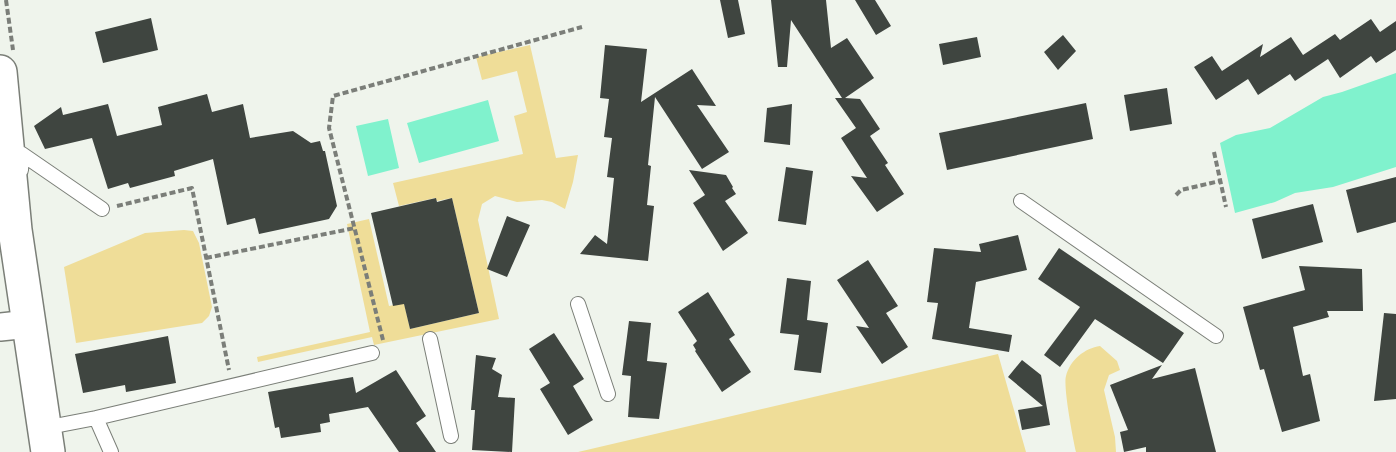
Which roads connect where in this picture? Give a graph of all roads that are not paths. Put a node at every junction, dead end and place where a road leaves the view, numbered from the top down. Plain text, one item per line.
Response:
1 (0, 72) edge
2 (1021, 201) dead end
3 (102, 209) road end
4 (8, 232) junction
5 (578, 304) dead end
6 (15, 326) edge
7 (1215, 336) dead end
8 (430, 339) dead end
9 (379, 351) road end
10 (608, 394) dead end
11 (96, 418) junction
12 (451, 436) dead end
13 (46, 440) edge
14 (111, 452) edge

1 - 4 street
2 - 7 lane
3 - 4 lane
4 - 6 street
5 - 10 lane
6 - 13 street
8 - 12 lane
9 - 11 lane
11 - 13 lane
11 - 14 lane

